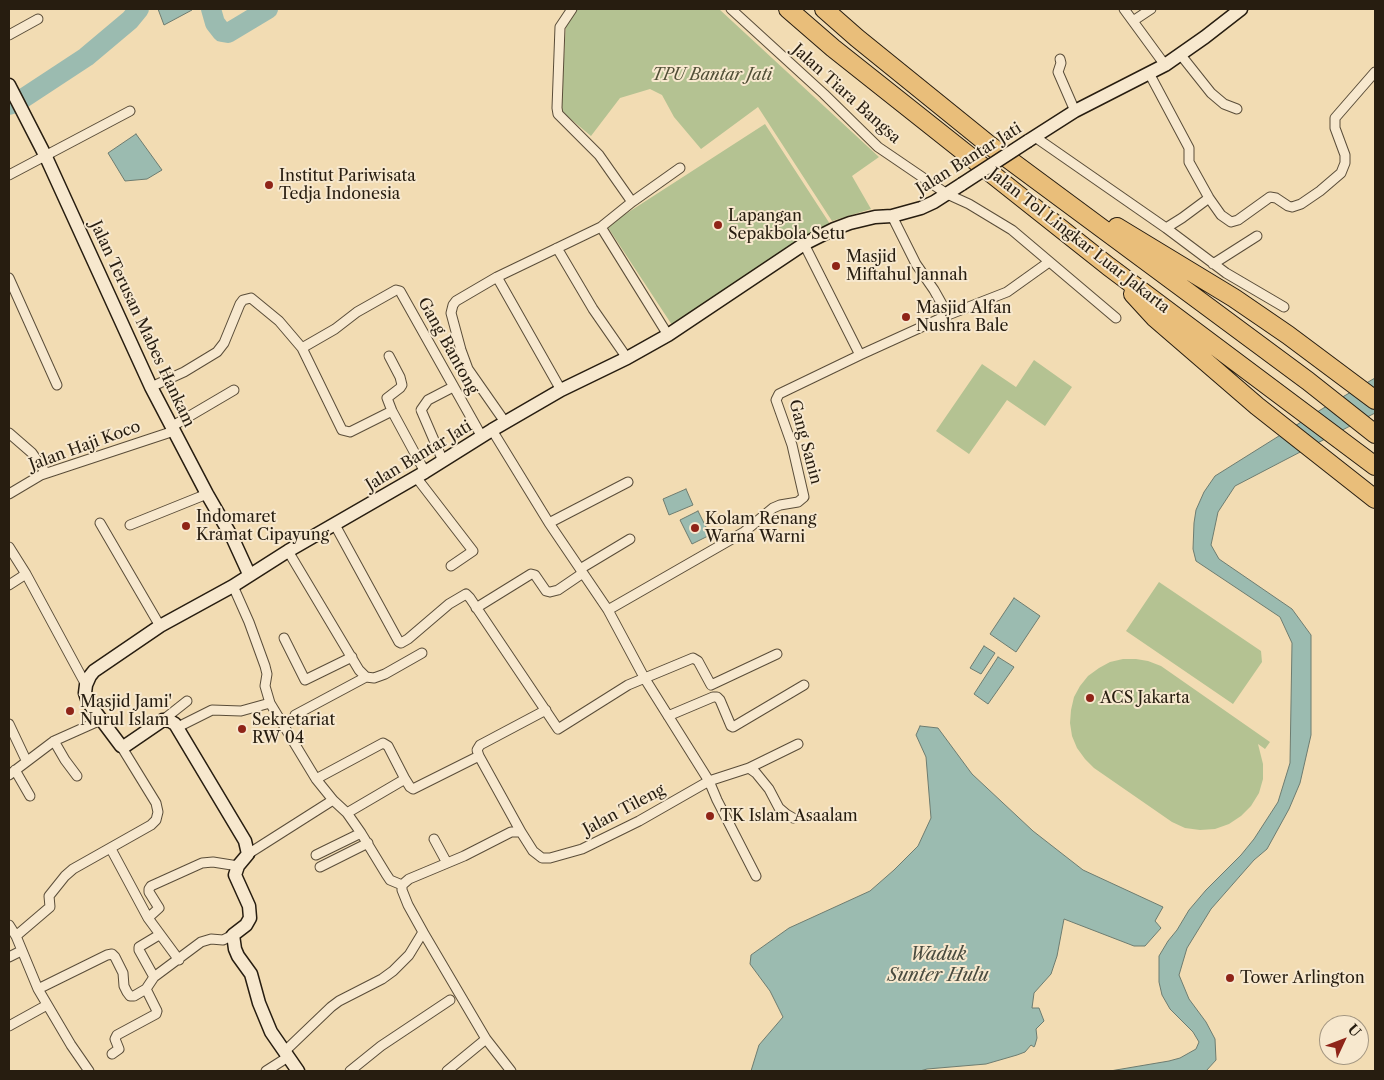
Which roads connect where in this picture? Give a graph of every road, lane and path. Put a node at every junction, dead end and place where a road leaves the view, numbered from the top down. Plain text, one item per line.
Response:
1 (572, 9) edge
2 (731, 9) edge
3 (788, 9) edge
4 (824, 9) edge
5 (1124, 9) edge
6 (1151, 9) edge
7 (1241, 9) edge
8 (38, 19) dead end
9 (1133, 21) junction
10 (9, 35) edge
11 (1180, 54) junction
12 (1060, 59) dead end
13 (1164, 65) junction
14 (1375, 72) edge
15 (1149, 73) junction
16 (10, 88) edge
17 (1237, 109) dead end
18 (130, 111) dead end
19 (1075, 111) junction
20 (1032, 139) junction
21 (46, 157) junction
22 (680, 168) dead end
23 (1023, 169) junction
24 (9, 175) edge
25 (947, 194) junction
26 (1209, 198) junction
27 (632, 202) junction
28 (892, 216) junction
29 (601, 226) junction
30 (1166, 228) junction
31 (1257, 236) dead end
32 (804, 244) junction
33 (556, 248) junction
34 (1049, 262) junction
35 (1213, 264) junction
36 (1108, 266) junction
37 (497, 277) junction
38 (9, 278) edge
39 (1284, 307) dead end
40 (948, 315) junction
41 (1116, 318) dead end
42 (668, 334) junction
43 (302, 348) junction
44 (860, 355) junction
45 (389, 356) dead end
46 (626, 358) junction
47 (57, 385) dead end
48 (151, 387) junction
49 (452, 387) junction
50 (234, 390) dead end
51 (560, 390) junction
52 (1375, 400) edge
53 (392, 411) junction
54 (505, 422) junction
55 (172, 429) junction
56 (9, 433) edge
57 (487, 434) junction
58 (1375, 434) edge
59 (443, 461) junction
60 (1369, 461) edge
61 (46, 473) junction
62 (420, 475) junction
63 (628, 482) dead end
64 (9, 494) edge
65 (207, 494) junction
66 (1375, 499) edge
67 (100, 523) dead end
68 (549, 523) junction
69 (130, 525) dead end
70 (335, 525) junction
71 (630, 538) dead end
72 (9, 547) edge
73 (288, 551) junction
74 (451, 566) dead end
75 (581, 571) junction
76 (26, 574) junction
77 (249, 574) junction
78 (9, 585) edge
79 (233, 586) junction
80 (476, 608) junction
81 (608, 610) junction
82 (160, 626) junction
83 (284, 638) dead end
84 (422, 652) dead end
85 (777, 654) dead end
86 (352, 657) junction
87 (366, 677) junction
88 (645, 679) junction
89 (86, 685) junction
90 (804, 685) dead end
91 (187, 701) dead end
92 (270, 704) junction
93 (546, 710) junction
94 (295, 715) dead end
95 (668, 716) junction
96 (101, 720) junction
97 (163, 720) junction
98 (9, 724) edge
99 (178, 727) junction
100 (54, 742) junction
101 (798, 744) dead end
102 (121, 746) junction
103 (479, 756) junction
104 (26, 760) junction
105 (749, 768) junction
106 (12, 772) edge
107 (77, 776) dead end
108 (316, 779) junction
109 (405, 779) junction
110 (709, 781) junction
111 (30, 796) dead end
112 (333, 800) junction
113 (347, 813) junction
114 (793, 818) dead end
115 (521, 832) junction
116 (361, 833) junction
117 (434, 839) dead end
118 (368, 843) junction
119 (111, 849) junction
120 (248, 854) junction
121 (316, 855) dead end
122 (447, 863) junction
123 (238, 866) junction
124 (320, 866) dead end
125 (756, 876) dead end
126 (402, 885) junction
127 (148, 918) junction
128 (9, 925) edge
129 (423, 932) junction
130 (159, 935) junction
131 (233, 935) junction
132 (16, 936) junction
133 (22, 951) junction
134 (9, 957) edge
135 (179, 960) junction
136 (154, 977) junction
137 (38, 988) junction
138 (146, 989) junction
139 (450, 1000) dead end
140 (47, 1005) junction
141 (9, 1026) edge
142 (486, 1039) junction
143 (112, 1054) dead end
144 (286, 1054) junction
145 (89, 1071) edge
146 (266, 1071) edge
147 (298, 1071) edge
148 (350, 1071) edge
149 (447, 1071) edge
150 (511, 1071) edge

1 - 27 street
2 - 25 street, Jalan Tiara Bangsa
3 - 36 highway, Jalan Tol Lingkar Luar Jakarta
4 - 23 highway, Jalan Tol Lingkar Luar Jakarta
5 - 9 street
6 - 9 street
7 - 11 street, Jalan Bantar Jati
8 - 10 street
9 - 13 street
11 - 13 street, Jalan Bantar Jati
11 - 17 street
12 - 19 street
13 - 15 street, Jalan Bantar Jati
14 - 26 street
15 - 19 street, Jalan Bantar Jati
15 - 26 street
16 - 21 street, Jalan Terusan Mabes Hankam
18 - 21 street
19 - 20 street, Jalan Bantar Jati
20 - 25 street, Jalan Bantar Jati, bridge
20 - 30 street
21 - 24 street
21 - 48 street, Jalan Terusan Mabes Hankam
22 - 27 street
23 - 52 highway
23 - 58 highway, Jalan Tol Lingkar Luar Jakarta
25 - 28 street, Jalan Bantar Jati
25 - 34 street, Jalan Tiara Bangsa
26 - 30 street
27 - 29 street
28 - 32 street, Jalan Bantar Jati
28 - 40 street
29 - 33 street
29 - 42 street
30 - 35 street
31 - 35 street
32 - 42 street, Jalan Bantar Jati
32 - 44 street
33 - 37 street
33 - 46 street
34 - 40 street, Gang Sanin
34 - 41 street, Jalan Tiara Bangsa
35 - 39 street
36 - 60 highway, Jalan Tol Lingkar Luar Jakarta
36 - 66 highway
37 - 51 street
37 - 54 street
38 - 47 street
40 - 44 street, Gang Sanin
42 - 46 street, Jalan Bantar Jati
43 - 48 street
43 - 49 street, Gang Bantong
43 - 53 street
44 - 81 street, Gang Sanin
45 - 53 street
46 - 51 street, Jalan Bantar Jati
48 - 55 street, Jalan Terusan Mabes Hankam
49 - 57 street, Gang Bantong
49 - 59 street
50 - 55 street, Jalan Haji Koco
51 - 54 street, Jalan Bantar Jati
53 - 62 street
54 - 57 street, Jalan Bantar Jati
55 - 61 street, Jalan Haji Koco
55 - 65 street, Jalan Terusan Mabes Hankam
56 - 61 street
57 - 59 street, Jalan Bantar Jati
57 - 68 street
59 - 62 street, Jalan Bantar Jati
61 - 64 street, Jalan Haji Koco
62 - 70 street, Jalan Bantar Jati
62 - 74 street
63 - 68 street
65 - 69 street
65 - 77 street, Jalan Terusan Mabes Hankam
67 - 82 street
68 - 75 street
70 - 73 street, Jalan Bantar Jati
70 - 80 street
71 - 75 street
72 - 76 street
73 - 77 street, Jalan Bantar Jati
73 - 86 street
75 - 80 street
75 - 81 street
76 - 78 street
76 - 89 street
77 - 79 street, Jalan Bantar Jati
79 - 82 street, Jalan Bantar Jati
79 - 92 street
80 - 93 street
81 - 88 street
82 - 89 street, Jalan Bantar Jati
83 - 86 street
84 - 87 street
85 - 88 street
86 - 87 street
87 - 94 street
88 - 93 street
88 - 95 street
89 - 96 street
90 - 95 street
91 - 97 street
92 - 99 street
92 - 108 street
93 - 103 street
95 - 110 street
96 - 100 street
96 - 102 street
97 - 99 street
97 - 102 street
98 - 104 street
99 - 120 street
100 - 104 street
100 - 107 street
101 - 105 street, Jalan Tileng
102 - 119 street
103 - 109 street
103 - 115 street, Jalan Tileng
104 - 106 street
105 - 110 street, Jalan Tileng
105 - 114 street
106 - 111 street
108 - 109 street
108 - 112 street
109 - 113 street
110 - 115 street, Jalan Tileng
110 - 125 street
112 - 113 street
112 - 120 street
113 - 116 street
115 - 122 street
116 - 118 street
116 - 121 street
117 - 122 street
118 - 124 street
118 - 126 street
119 - 127 street
119 - 132 street
120 - 123 street
122 - 126 street
123 - 127 street
123 - 131 street
126 - 129 street
127 - 130 street
128 - 132 street
129 - 142 street
129 - 144 street
130 - 135 street
130 - 136 street
131 - 135 street
131 - 144 street
132 - 133 street
133 - 134 street
133 - 137 street
135 - 136 street
136 - 138 street
137 - 138 street
137 - 140 street
138 - 143 street
139 - 148 street
140 - 141 street
140 - 145 street
142 - 149 street
142 - 150 street
144 - 146 street
144 - 147 street

